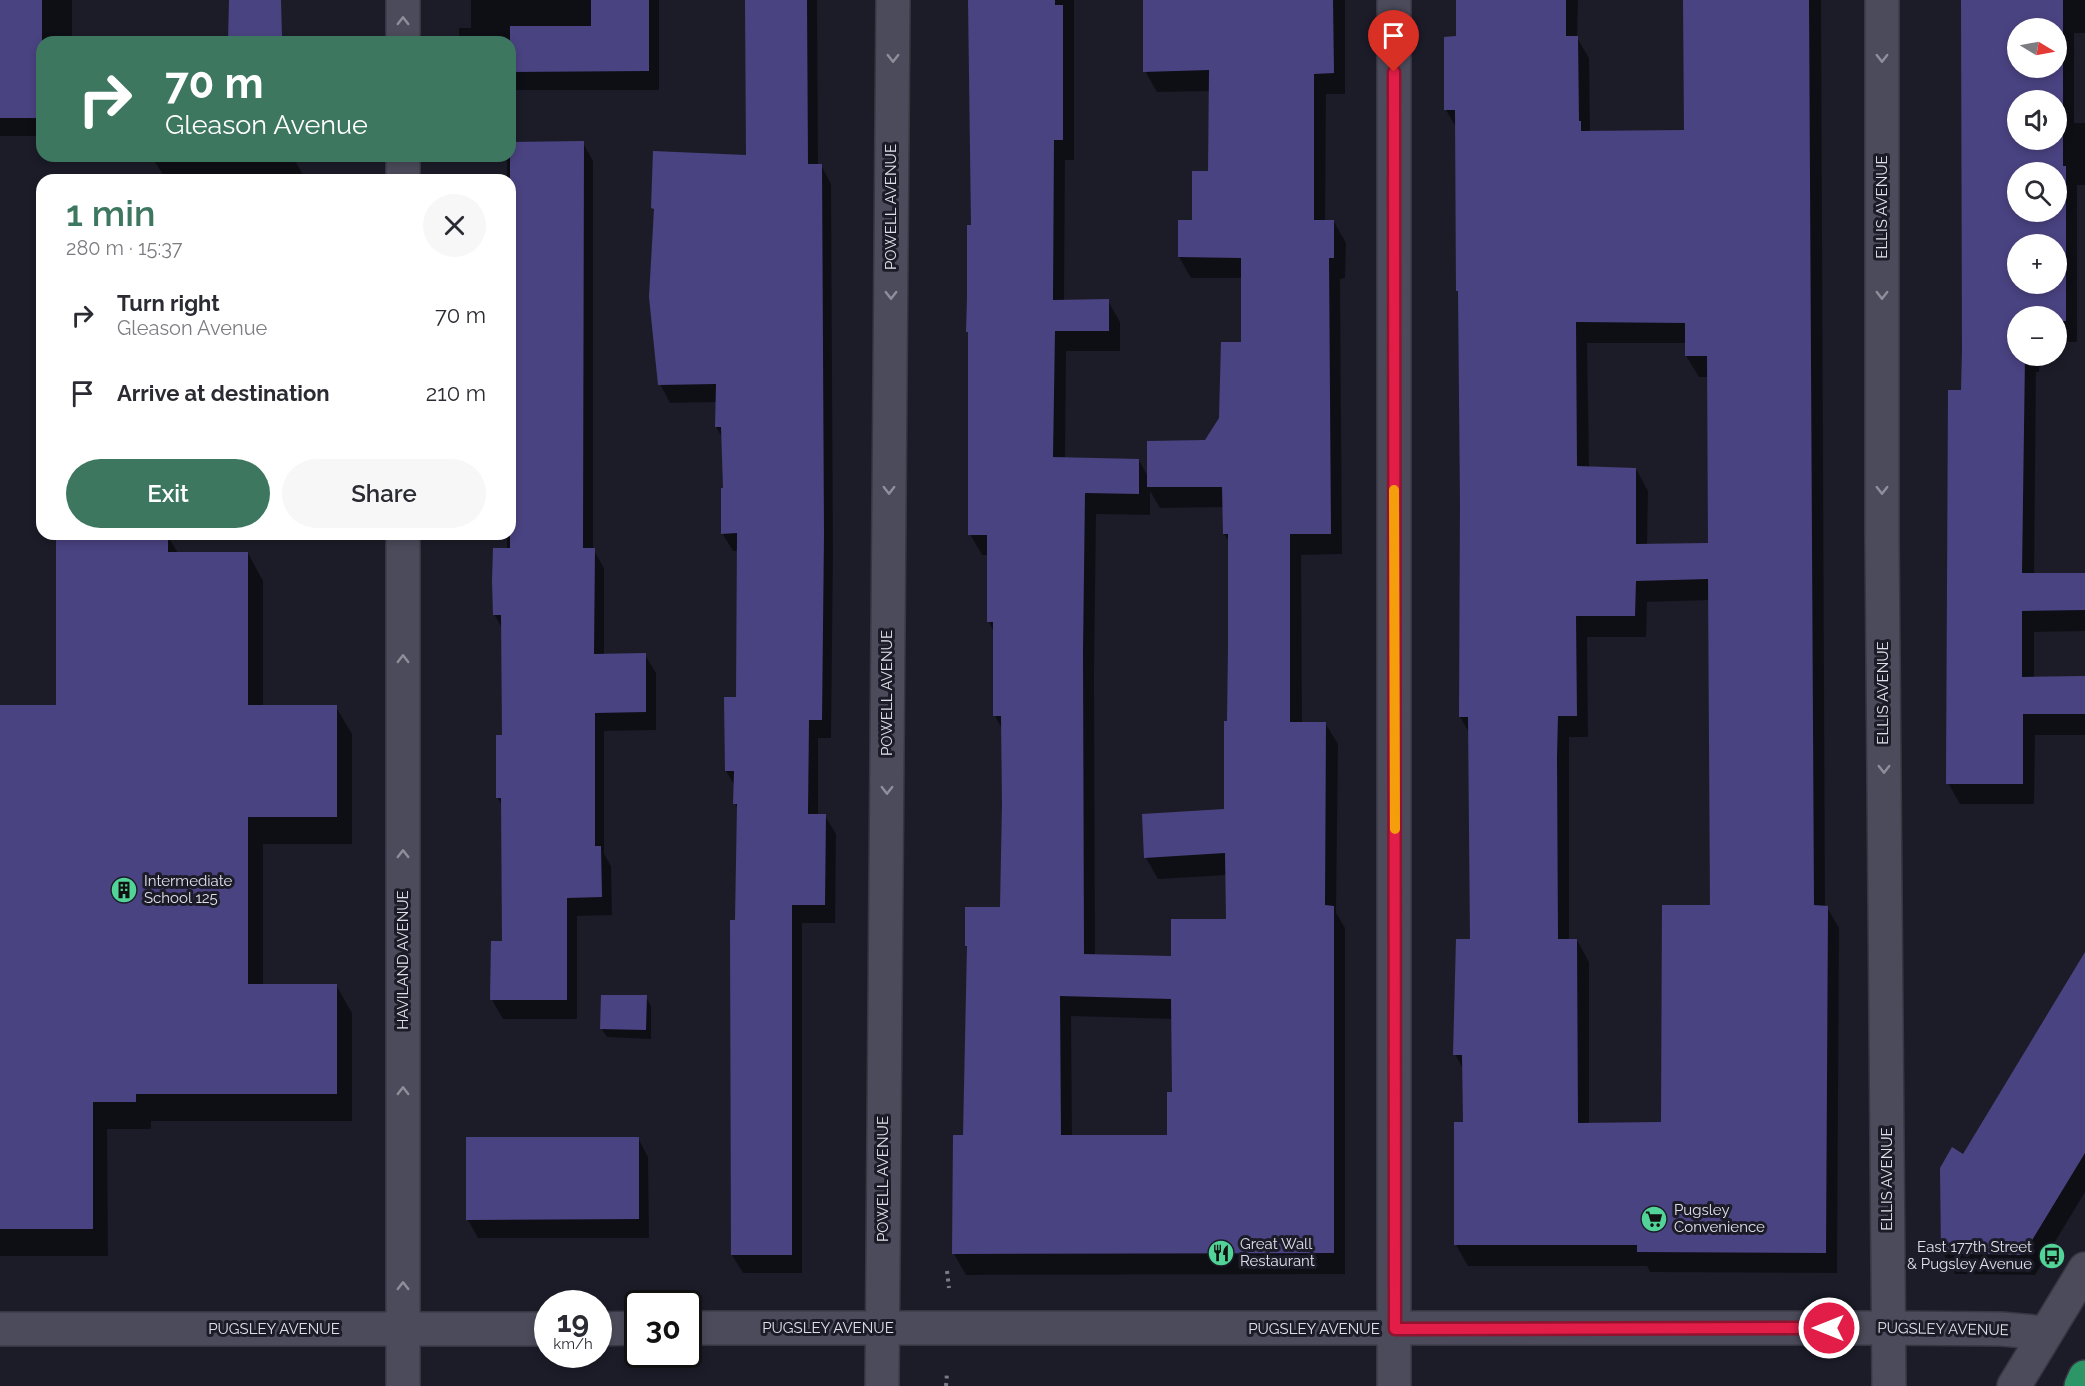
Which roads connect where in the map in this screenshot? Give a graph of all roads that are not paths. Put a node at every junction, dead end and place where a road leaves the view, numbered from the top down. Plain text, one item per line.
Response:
1 (402, 0) edge
2 (893, 0) edge
3 (1394, 0) edge
4 (1882, 0) edge
5 (403, 36) edge
6 (403, 540) edge
7 (2085, 1269) edge
8 (702, 1328) edge
9 (882, 1328) junction
10 (1889, 1328) junction
11 (0, 1329) edge
12 (403, 1329) junction
13 (534, 1329) edge
14 (1395, 1329) junction
15 (2046, 1333) junction
16 (2085, 1377) edge
17 (403, 1386) edge
18 (882, 1386) edge
19 (1394, 1386) edge
20 (1889, 1386) edge
21 (2014, 1386) edge
22 (2080, 1386) edge

5 -> 1 street
2 -> 9 street, POWELL AVENUE
3 - 14 street
4 -> 10 street, ELLIS AVENUE
12 -> 6 street, HAVILAND AVENUE
7 - 15 street
8 - 9 street, PUGSLEY AVENUE
9 - 14 street, PUGSLEY AVENUE
9 - 18 street, POWELL AVENUE
10 - 14 street, PUGSLEY AVENUE
10 - 15 street, PUGSLEY AVENUE
10 - 20 street, ELLIS AVENUE
11 - 12 street, PUGSLEY AVENUE
12 - 13 street, PUGSLEY AVENUE
12 - 17 street, HAVILAND AVENUE
14 - 19 street
15 - 21 street
16 - 22 highway

